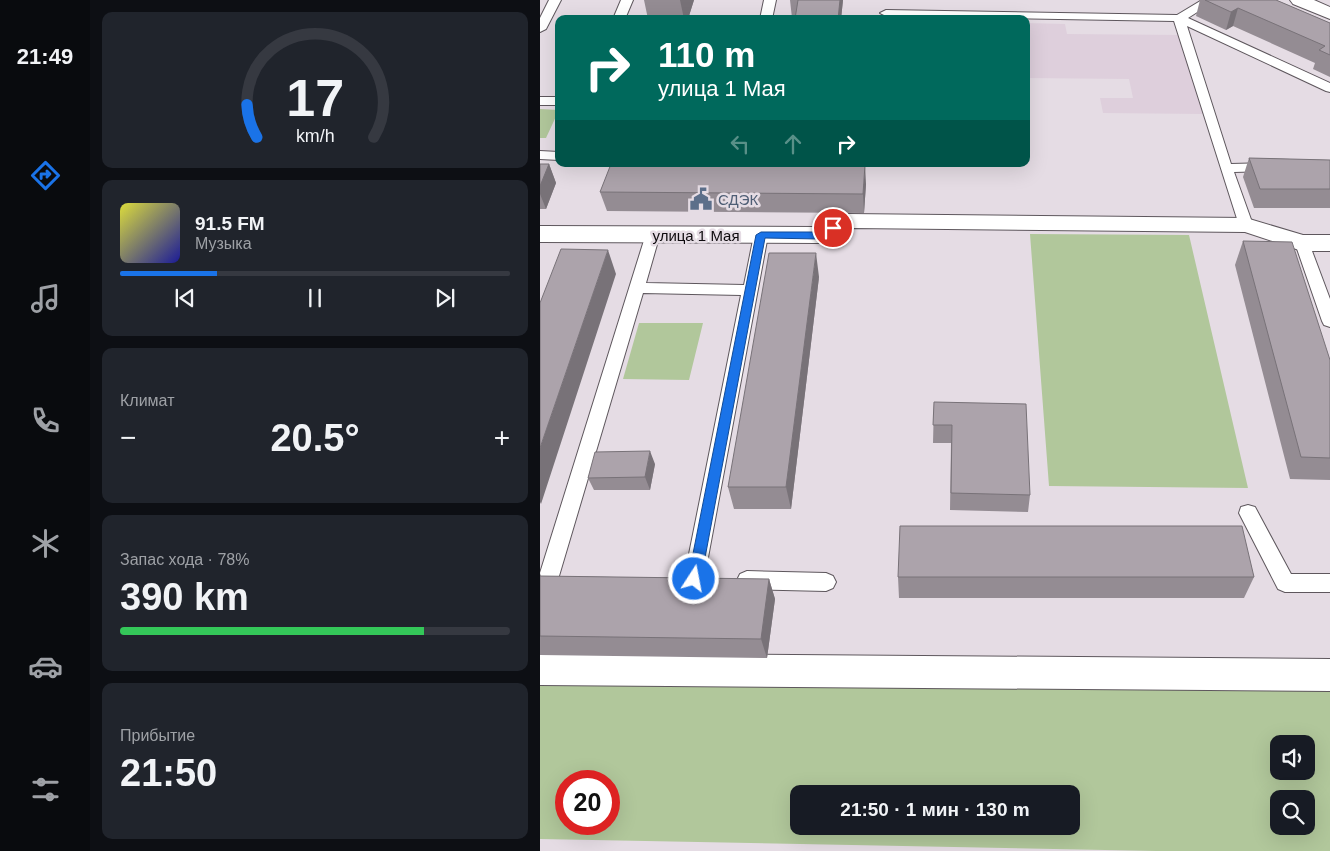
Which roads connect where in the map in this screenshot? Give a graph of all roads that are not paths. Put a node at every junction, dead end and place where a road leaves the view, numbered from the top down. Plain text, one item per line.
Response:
1 (555, 0) edge
2 (627, 0) edge
3 (770, 0) edge
4 (1210, 0) edge
5 (1298, 0) edge
6 (886, 13) dead end
7 (1330, 14) edge
8 (621, 15) edge
9 (767, 15) edge
10 (1003, 15) edge
11 (1030, 15) edge
12 (1179, 18) junction
13 (540, 29) edge
14 (1330, 88) edge
15 (540, 101) edge
16 (555, 101) edge
17 (540, 155) edge
18 (555, 156) edge
19 (1283, 167) edge
20 (1226, 168) junction
21 (1246, 225) junction
22 (540, 234) edge
23 (654, 234) junction
24 (761, 235) junction
25 (1302, 243) junction
26 (1330, 243) edge
27 (637, 288) junction
28 (750, 290) junction
29 (1330, 321) edge
30 (1248, 513) dead end
31 (552, 576) edge
32 (826, 582) dead end
33 (1330, 583) edge
34 (540, 669) edge
35 (1330, 675) edge

1 - 13 lane
2 - 8 lane
3 - 9 lane
4 - 12 lane
5 - 7 street
6 - 10 lane
11 - 12 lane
12 - 14 lane
12 - 20 lane
15 - 16 lane
17 - 18 lane
19 - 20 lane
20 - 21 lane
21 - 24 street, улица 1 Мая
21 - 25 street
22 - 23 street, улица 1 Мая
23 - 24 street, улица 1 Мая
23 - 27 lane
24 - 28 lane
25 - 26 street
25 - 29 lane
27 - 28 lane
27 - 31 lane
28 - 32 lane
30 - 33 lane
34 - 35 street

